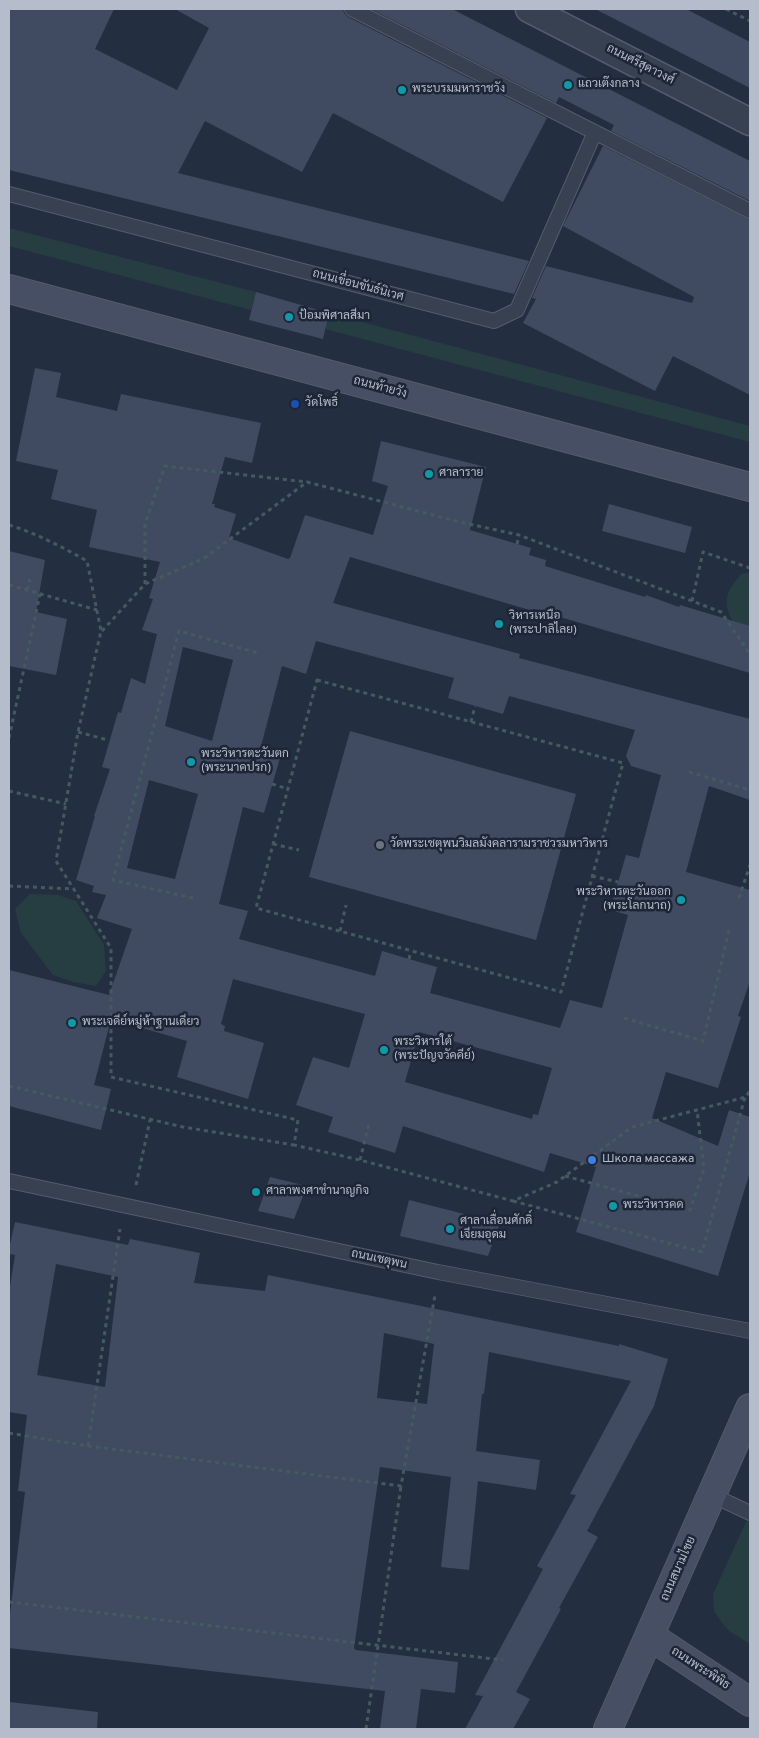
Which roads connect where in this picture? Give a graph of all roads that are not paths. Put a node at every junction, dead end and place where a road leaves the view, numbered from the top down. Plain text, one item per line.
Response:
1 (352, 9) edge
2 (529, 9) edge
3 (750, 122) edge
4 (595, 132) junction
5 (9, 194) edge
6 (750, 211) edge
7 (9, 289) edge
8 (750, 487) edge
9 (9, 1181) edge
10 (750, 1331) edge
11 (750, 1408) edge
12 (712, 1495) junction
13 (750, 1513) edge
14 (650, 1636) junction
15 (750, 1702) edge
16 (608, 1729) edge

1 - 4 lane
2 - 3 street, ถนนศรีสุดาวงศ์
4 - 5 lane, ถนนเขื่อนขันธ์นิเวศ
4 - 6 lane
7 - 8 street, ถนนท้ายวัง
9 - 10 lane, ถนนเชตุพน
11 - 12 street, ถนนสนามไชย
12 - 13 lane
12 - 14 street, ถนนสนามไชย
14 - 15 street, ถนนพระพิพิธ
14 - 16 street, ถนนสนามไชย

